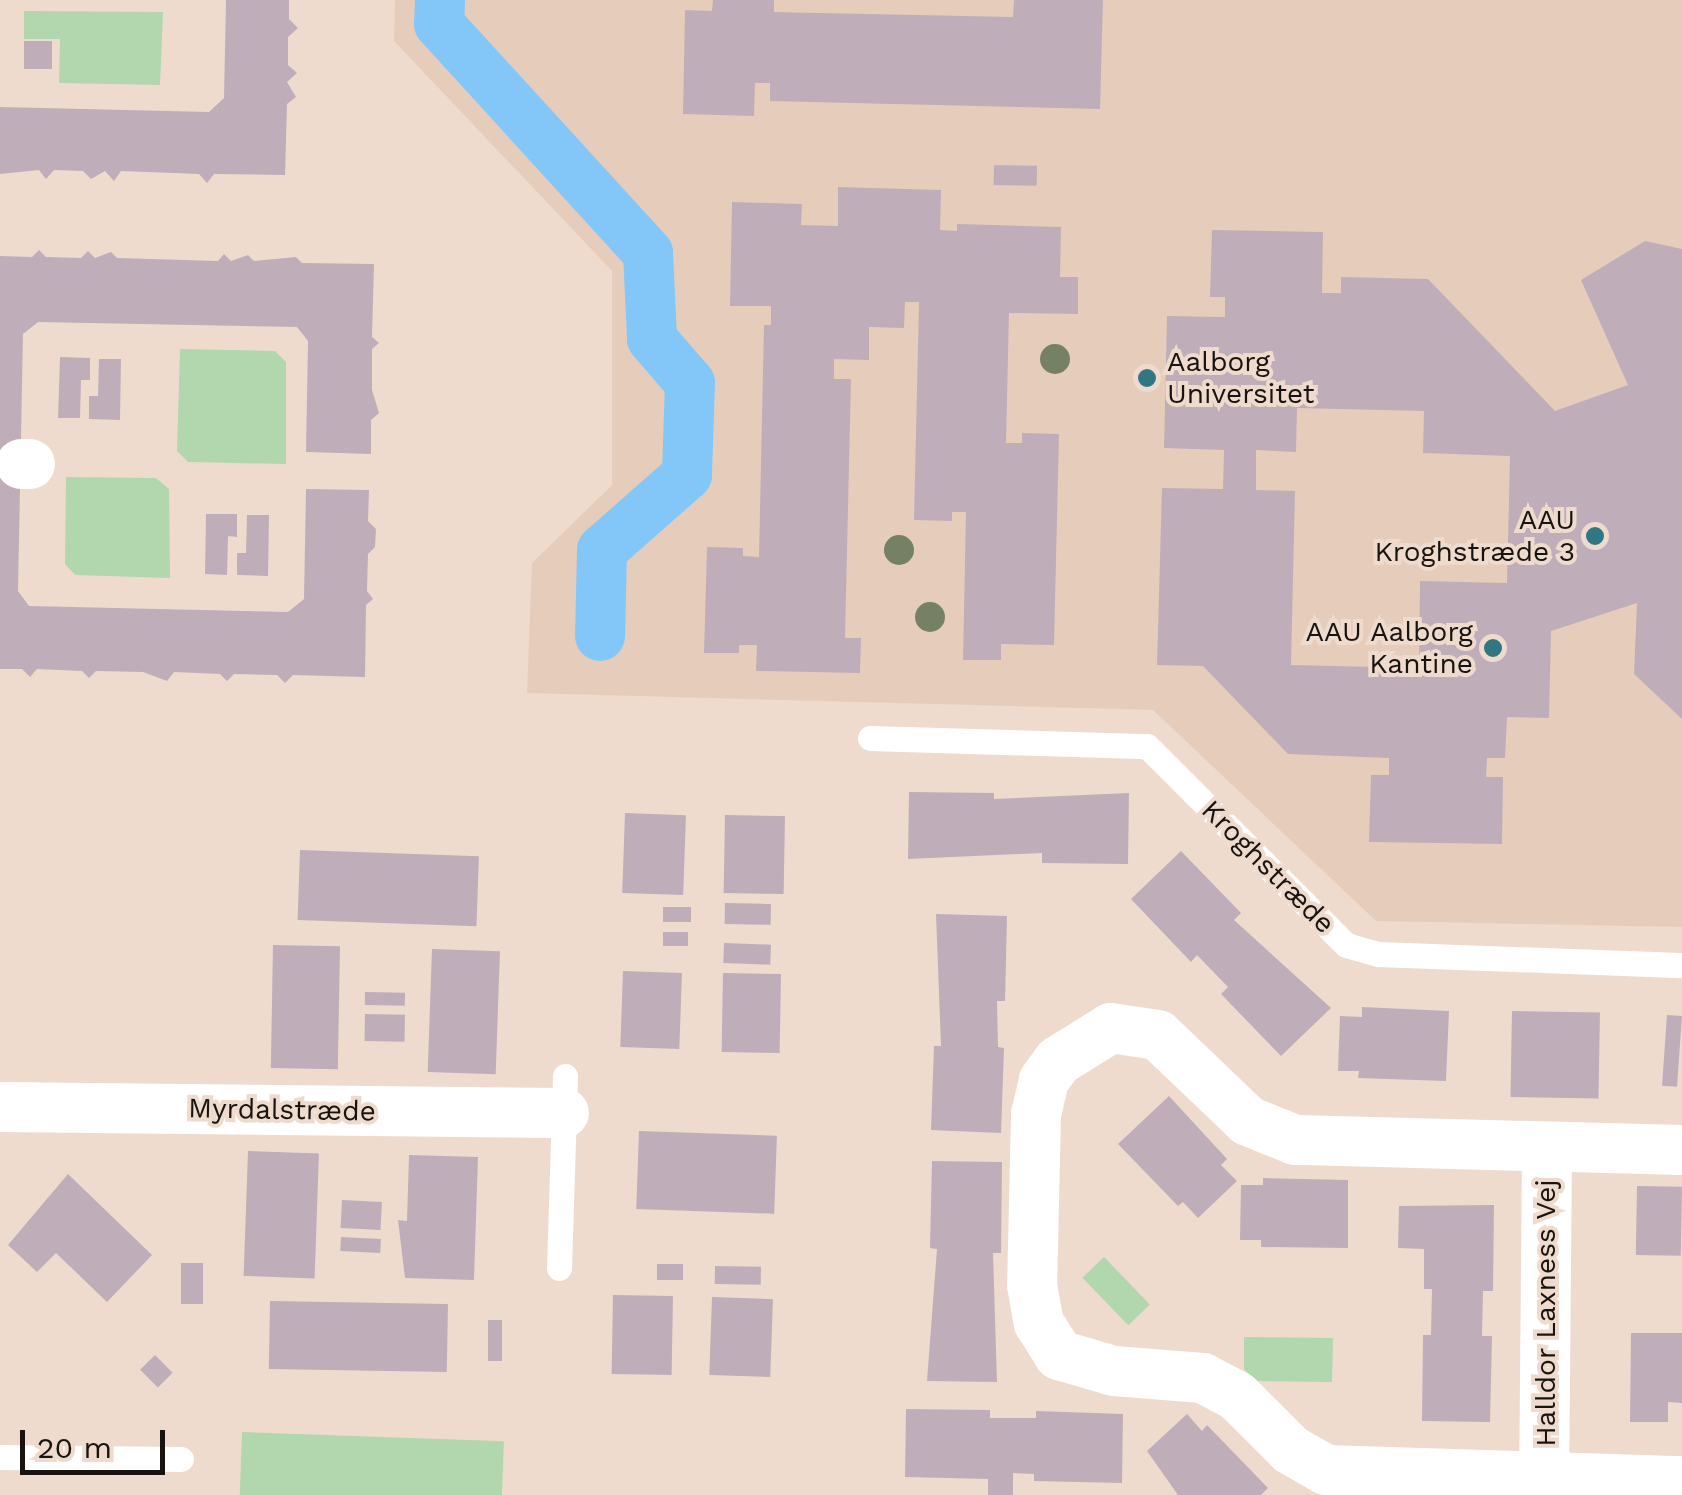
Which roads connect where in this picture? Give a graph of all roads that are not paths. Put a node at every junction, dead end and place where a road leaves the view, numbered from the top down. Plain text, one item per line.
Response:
1 (870, 738) dead end
2 (1682, 965) edge
3 (564, 1095) joint
4 (0, 1107) edge
5 (1547, 1147) junction
6 (1682, 1150) edge
7 (560, 1268) dead end
8 (0, 1457) edge
9 (181, 1460) dead end
10 (1682, 1481) edge
11 (1544, 1487) edge

1 - 2 lane, Kroghstræde
3 - 4 street, Myrdalstræde
3 - 7 lane
5 - 6 street, Halldor Laxness Vej
5 - 11 street, Halldor Laxness Vej
5 - 11 street, Halldor Laxness Vej
8 - 9 lane
10 - 11 street, Halldor Laxness Vej

